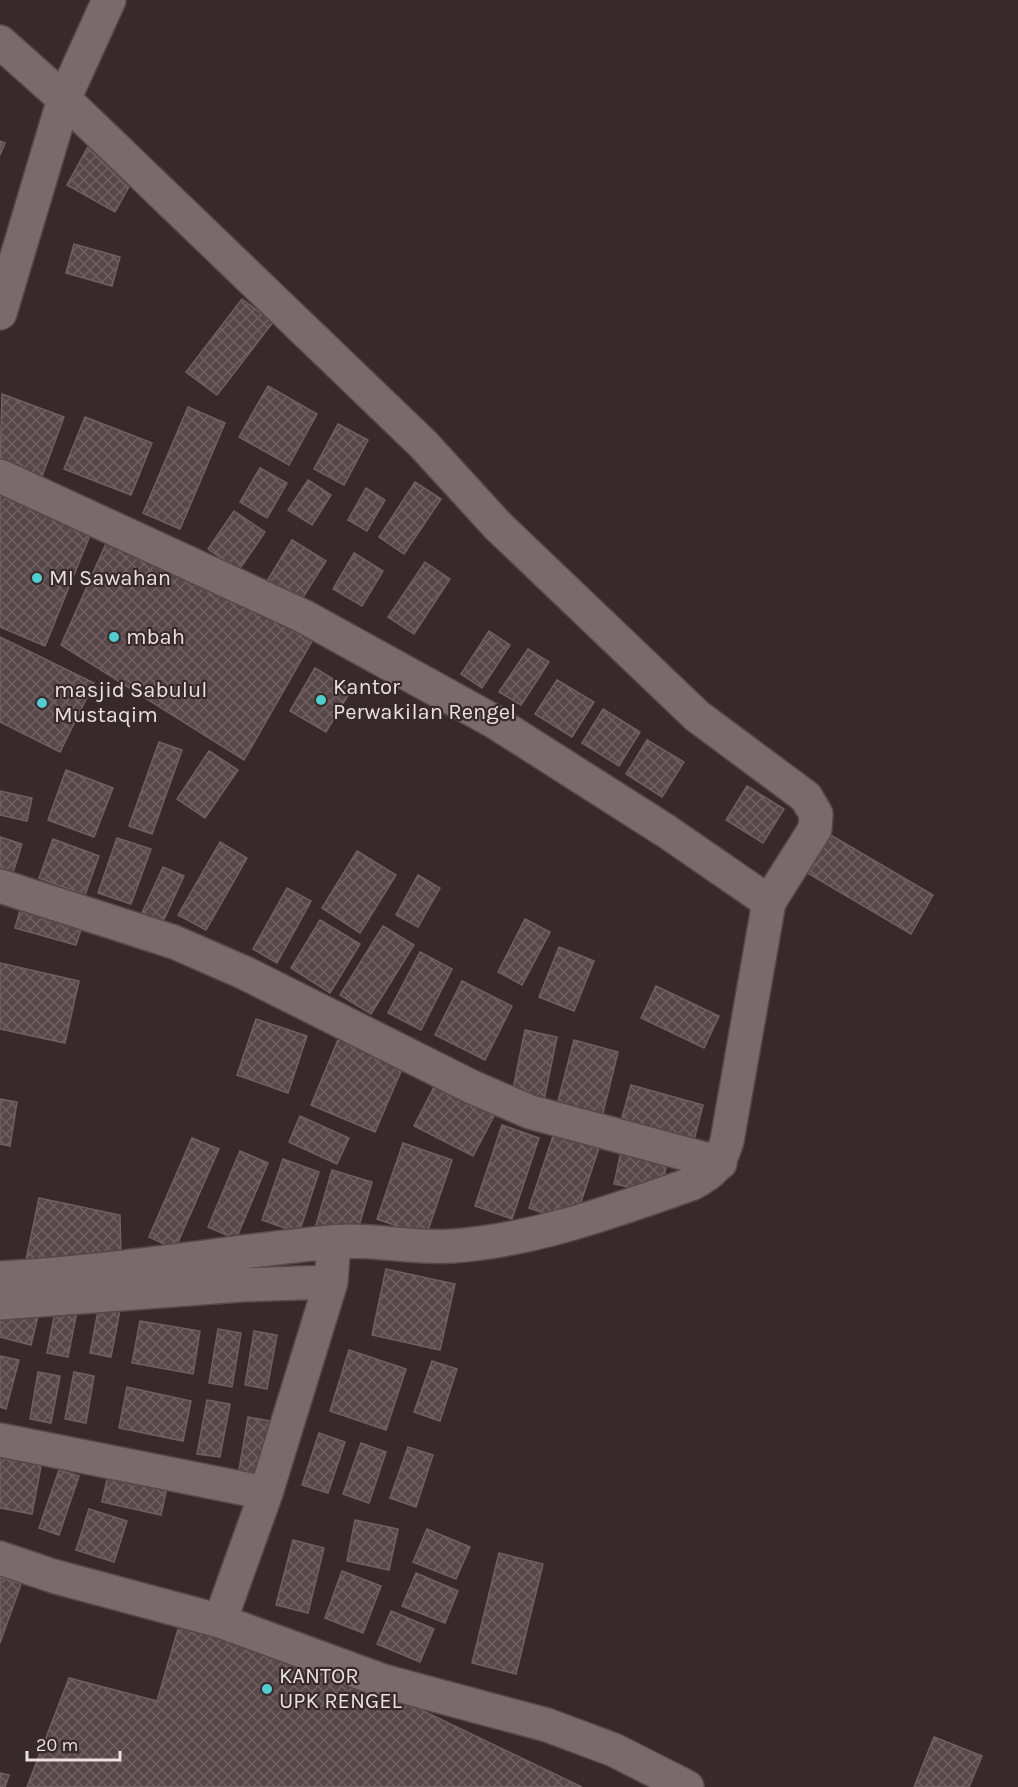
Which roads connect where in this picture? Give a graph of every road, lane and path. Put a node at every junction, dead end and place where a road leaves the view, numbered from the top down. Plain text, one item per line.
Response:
1 (109, 0) edge
2 (0, 42) edge
3 (64, 99) junction
4 (0, 314) edge
5 (0, 476) edge
6 (0, 885) edge
7 (770, 902) junction
8 (720, 1163) junction
9 (332, 1262) junction
10 (0, 1278) edge
11 (0, 1303) edge
12 (0, 1440) edge
13 (266, 1493) junction
14 (0, 1558) edge
15 (220, 1621) junction
16 (687, 1787) edge

1 - 3 street
2 - 3 street
3 - 4 street
3 - 7 street
5 - 7 street
6 - 8 street
7 - 8 street
8 - 9 street
9 - 10 street
9 - 11 street
9 - 13 street
12 - 13 street
13 - 15 street
14 - 15 street
15 - 16 street

